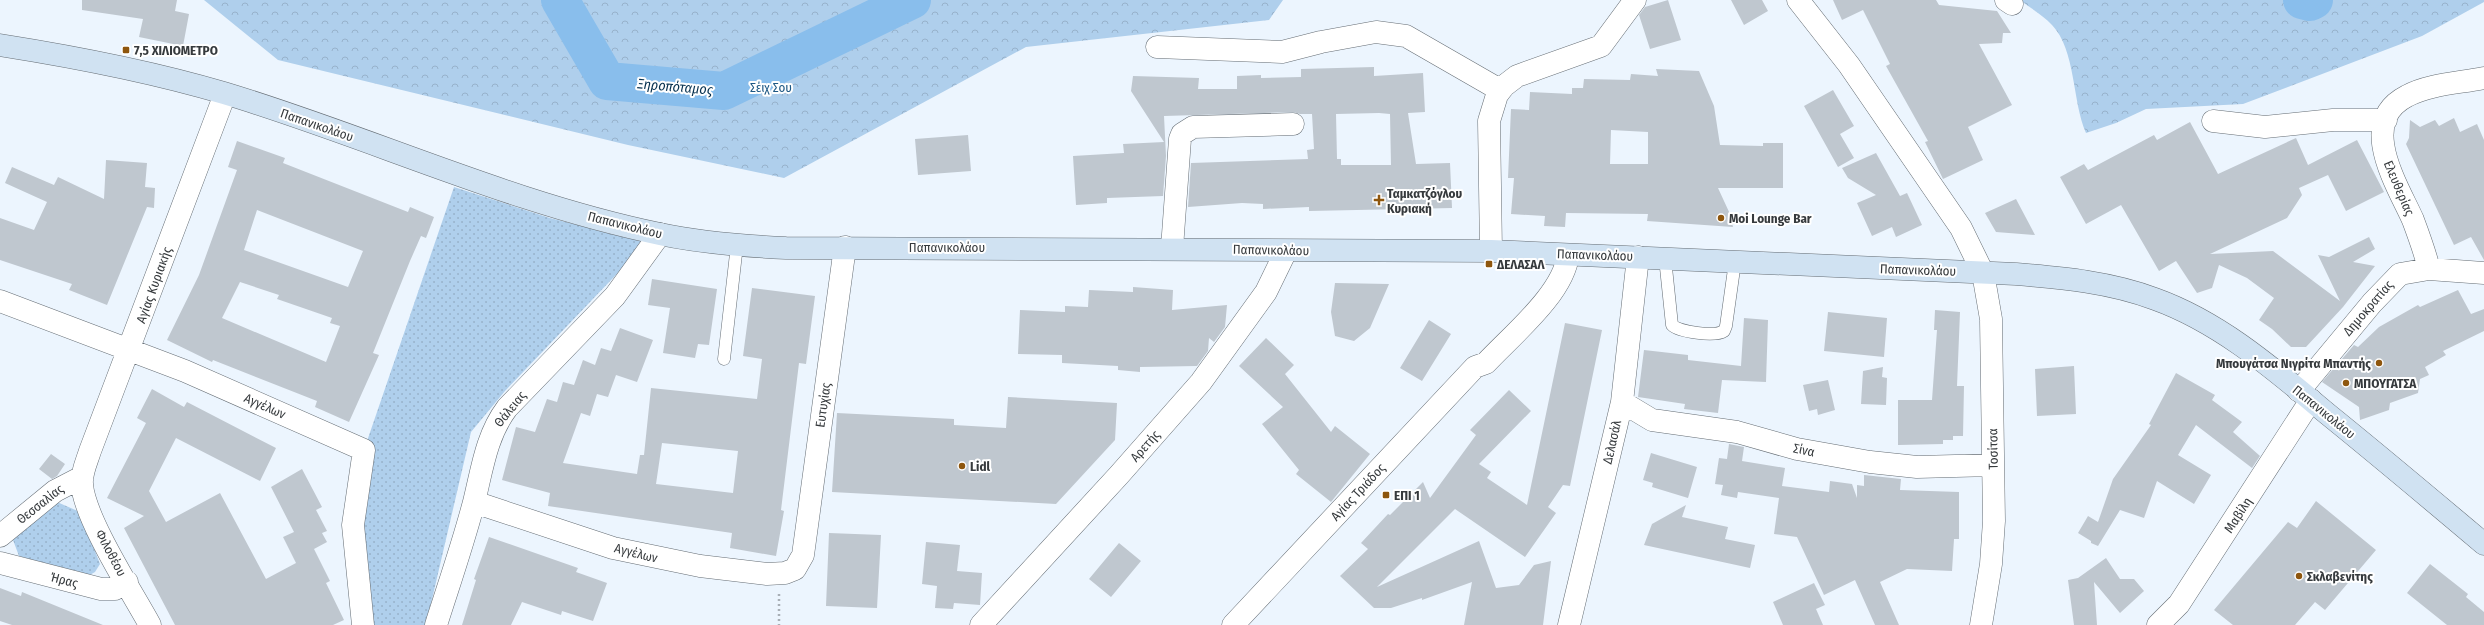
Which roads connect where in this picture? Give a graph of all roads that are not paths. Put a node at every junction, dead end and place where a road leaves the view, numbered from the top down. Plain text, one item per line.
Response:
1 (1635, 0) edge
2 (1798, 0) edge
3 (0, 45) edge
4 (1157, 47) dead end
5 (2484, 78) edge
6 (1500, 90) junction
7 (225, 94) junction
8 (2386, 120) junction
9 (2213, 121) dead end
10 (1293, 124) dead end
11 (660, 234) junction
12 (737, 245) junction
13 (845, 247) junction
14 (1172, 248) junction
15 (1286, 251) junction
16 (1491, 251) junction
17 (1568, 255) junction
18 (1638, 257) junction
19 (1665, 258) junction
20 (1735, 262) junction
21 (2429, 269) junction
22 (2484, 272) edge
23 (1983, 273) junction
24 (0, 301) edge
25 (131, 349) junction
26 (724, 359) dead end
27 (1486, 363) junction
28 (2305, 396) junction
29 (1622, 402) junction
30 (1993, 465) junction
31 (82, 477) junction
32 (474, 502) junction
33 (0, 536) edge
34 (2484, 544) edge
35 (0, 563) edge
36 (800, 563) joint
37 (126, 582) junction
38 (150, 625) edge
39 (363, 625) edge
40 (436, 625) edge
41 (981, 625) edge
42 (1233, 625) edge
43 (1253, 625) edge
44 (1569, 625) edge
45 (1981, 625) edge
46 (2158, 625) edge

1 - 6 street
2 - 23 street, Τοσίτσα
3 - 7 main road, Παπανικολάου
4 - 6 street
5 - 8 street, Ελευθερίας
6 - 16 street
7 - 11 main road, Παπανικολάου
7 - 25 street, Αγίας Κυριακής
8 - 9 street
8 - 21 street, Ελευθερίας
10 - 14 street
11 - 12 main road, Παπανικολάου
11 - 32 street, Θάλειας
12 - 13 main road, Παπανικολάου
12 - 26 lane
13 - 14 main road, Παπανικολάου
13 - 36 street, Ευτυχίας
14 - 15 main road, Παπανικολάου
15 - 16 main road, Παπανικολάου
15 - 41 street, Αρετής
16 - 17 main road, Παπανικολάου
17 - 18 main road, Παπανικολάου
17 - 27 street, Αγίας Τριάδος
18 - 19 main road, Παπανικολάου
18 - 29 street, Δελασάλ
19 - 20 main road, Παπανικολάου
19 - 20 lane
20 - 23 main road, Παπανικολάου
21 - 22 street, Δημοκρατίας
21 - 28 street, Δημοκρατίας
23 - 28 main road, Παπανικολάου
23 - 30 street, Τοσίτσα
24 - 25 street, Αγγέλων
25 - 31 street, Αγίας Κυριακής
25 - 39 street, Αγγέλων
27 - 42 street, Αγίας Τριάδος
27 - 43 street, Αγίας Τριάδος
28 - 34 main road, Παπανικολάου
28 - 46 street, Μαβίλη
29 - 30 street, Σίνα
29 - 44 street, Δελασάλ
30 - 45 street, Τοσίτσα
31 - 33 street, Θεσσαλίας
31 - 37 street, Φιλοθέου
32 - 36 street, Αγγέλων
32 - 40 street, Θάλειας
35 - 37 street, Ήρας
37 - 38 street, Φιλοθέου

